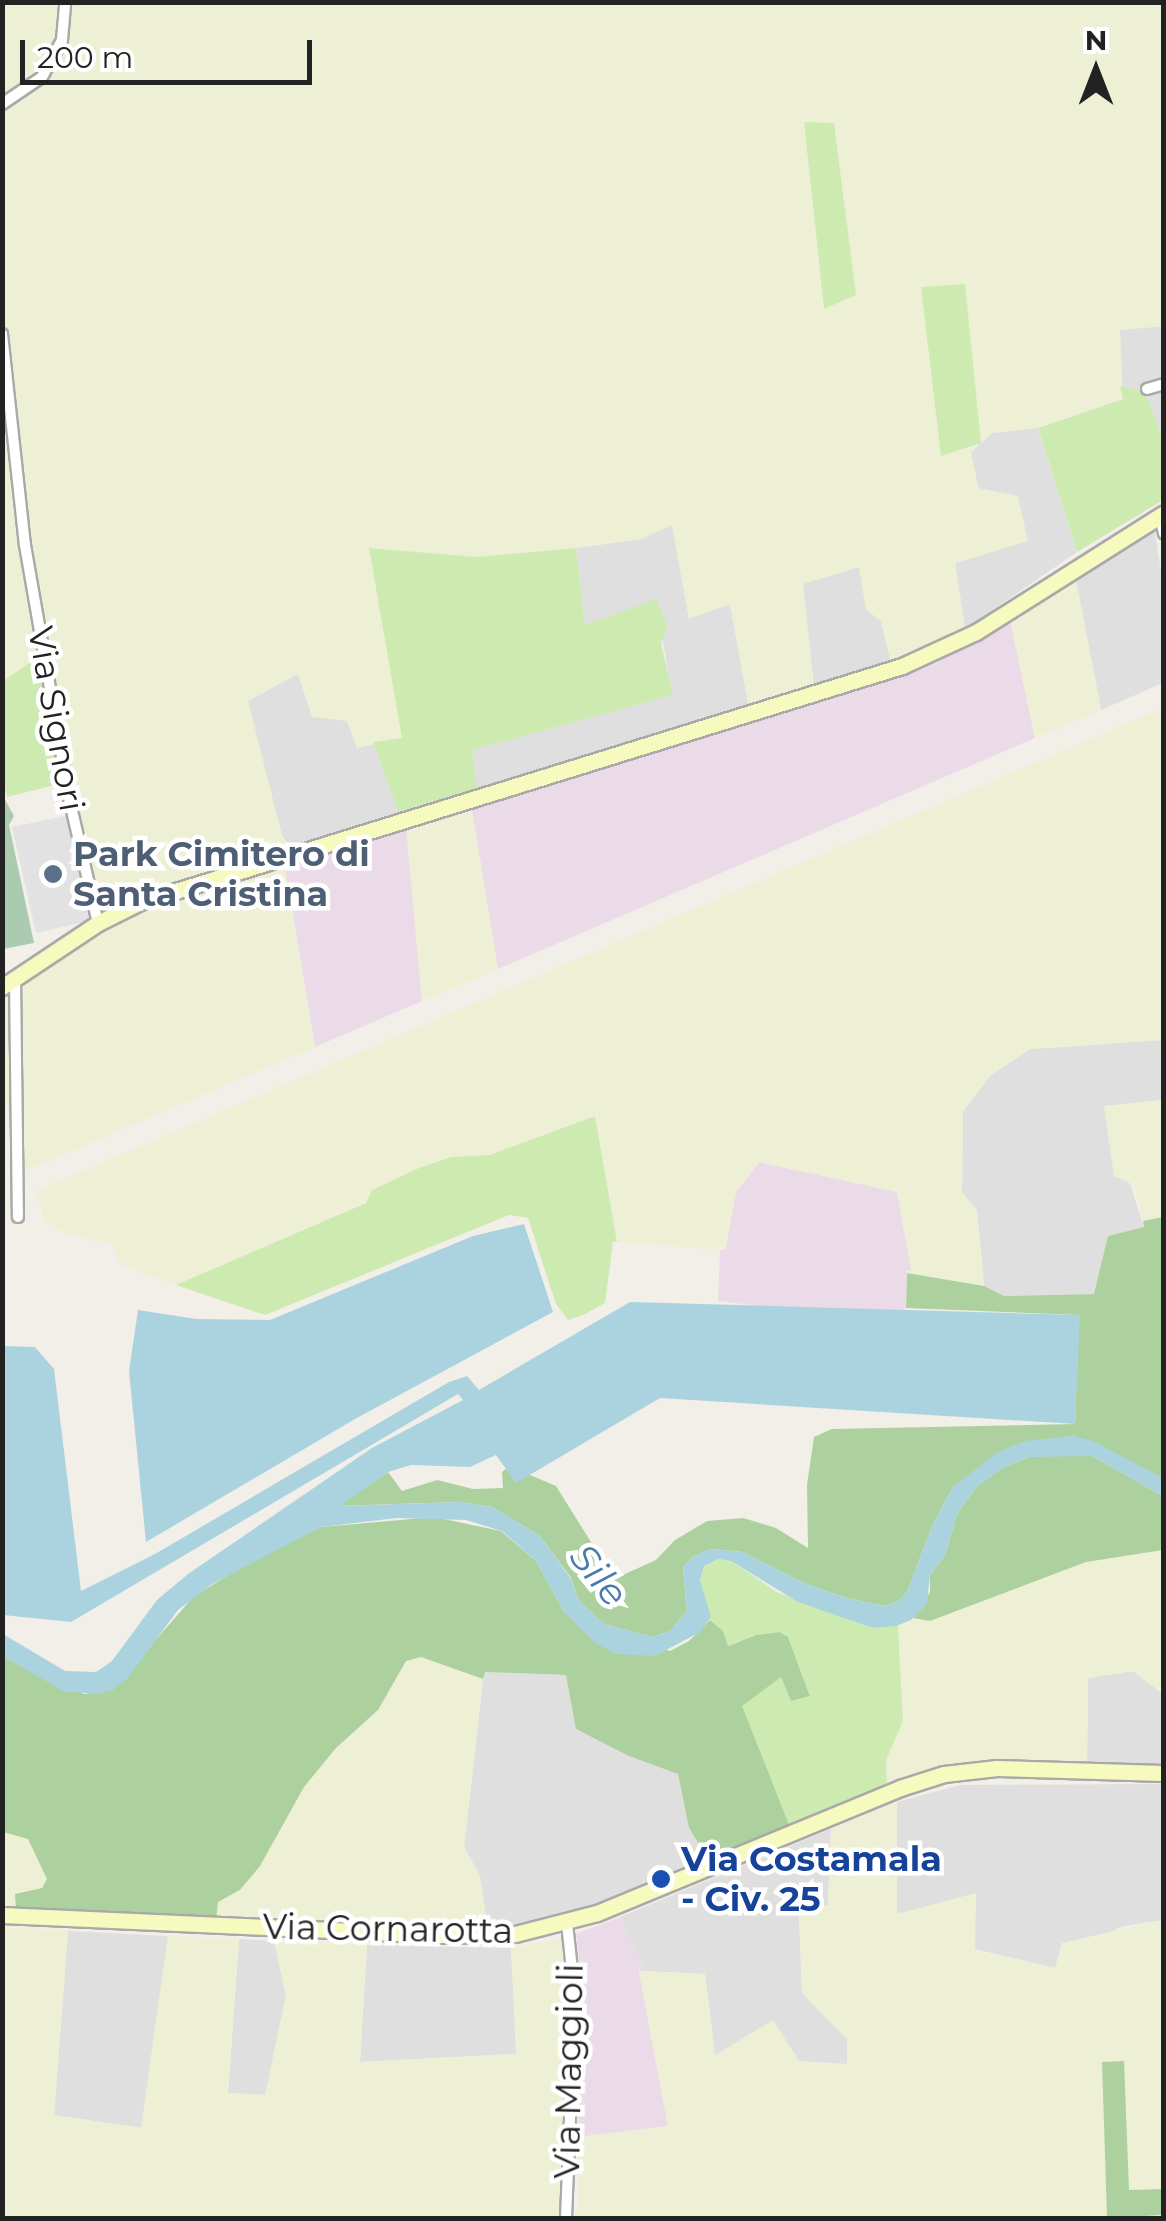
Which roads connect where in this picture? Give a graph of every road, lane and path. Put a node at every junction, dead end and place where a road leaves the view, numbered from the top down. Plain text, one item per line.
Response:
1 (65, 2) edge
2 (2, 104) edge
3 (2, 334) edge
4 (1164, 384) edge
5 (1147, 390) dead end
6 (1162, 514) edge
7 (1164, 534) edge
8 (98, 923) junction
9 (9, 982) edge
10 (18, 1217) dead end
11 (1164, 1772) edge
12 (2, 1914) edge
13 (567, 1923) junction
14 (566, 2218) edge

1 - 2 street
3 - 8 street, Via Signori
4 - 5 street
6 - 7 street
6 - 8 street
8 - 9 street
9 - 10 street
11 - 13 street, Via Cornarotta
12 - 13 street, Via Cornarotta
13 - 14 street, Via Maggioli

